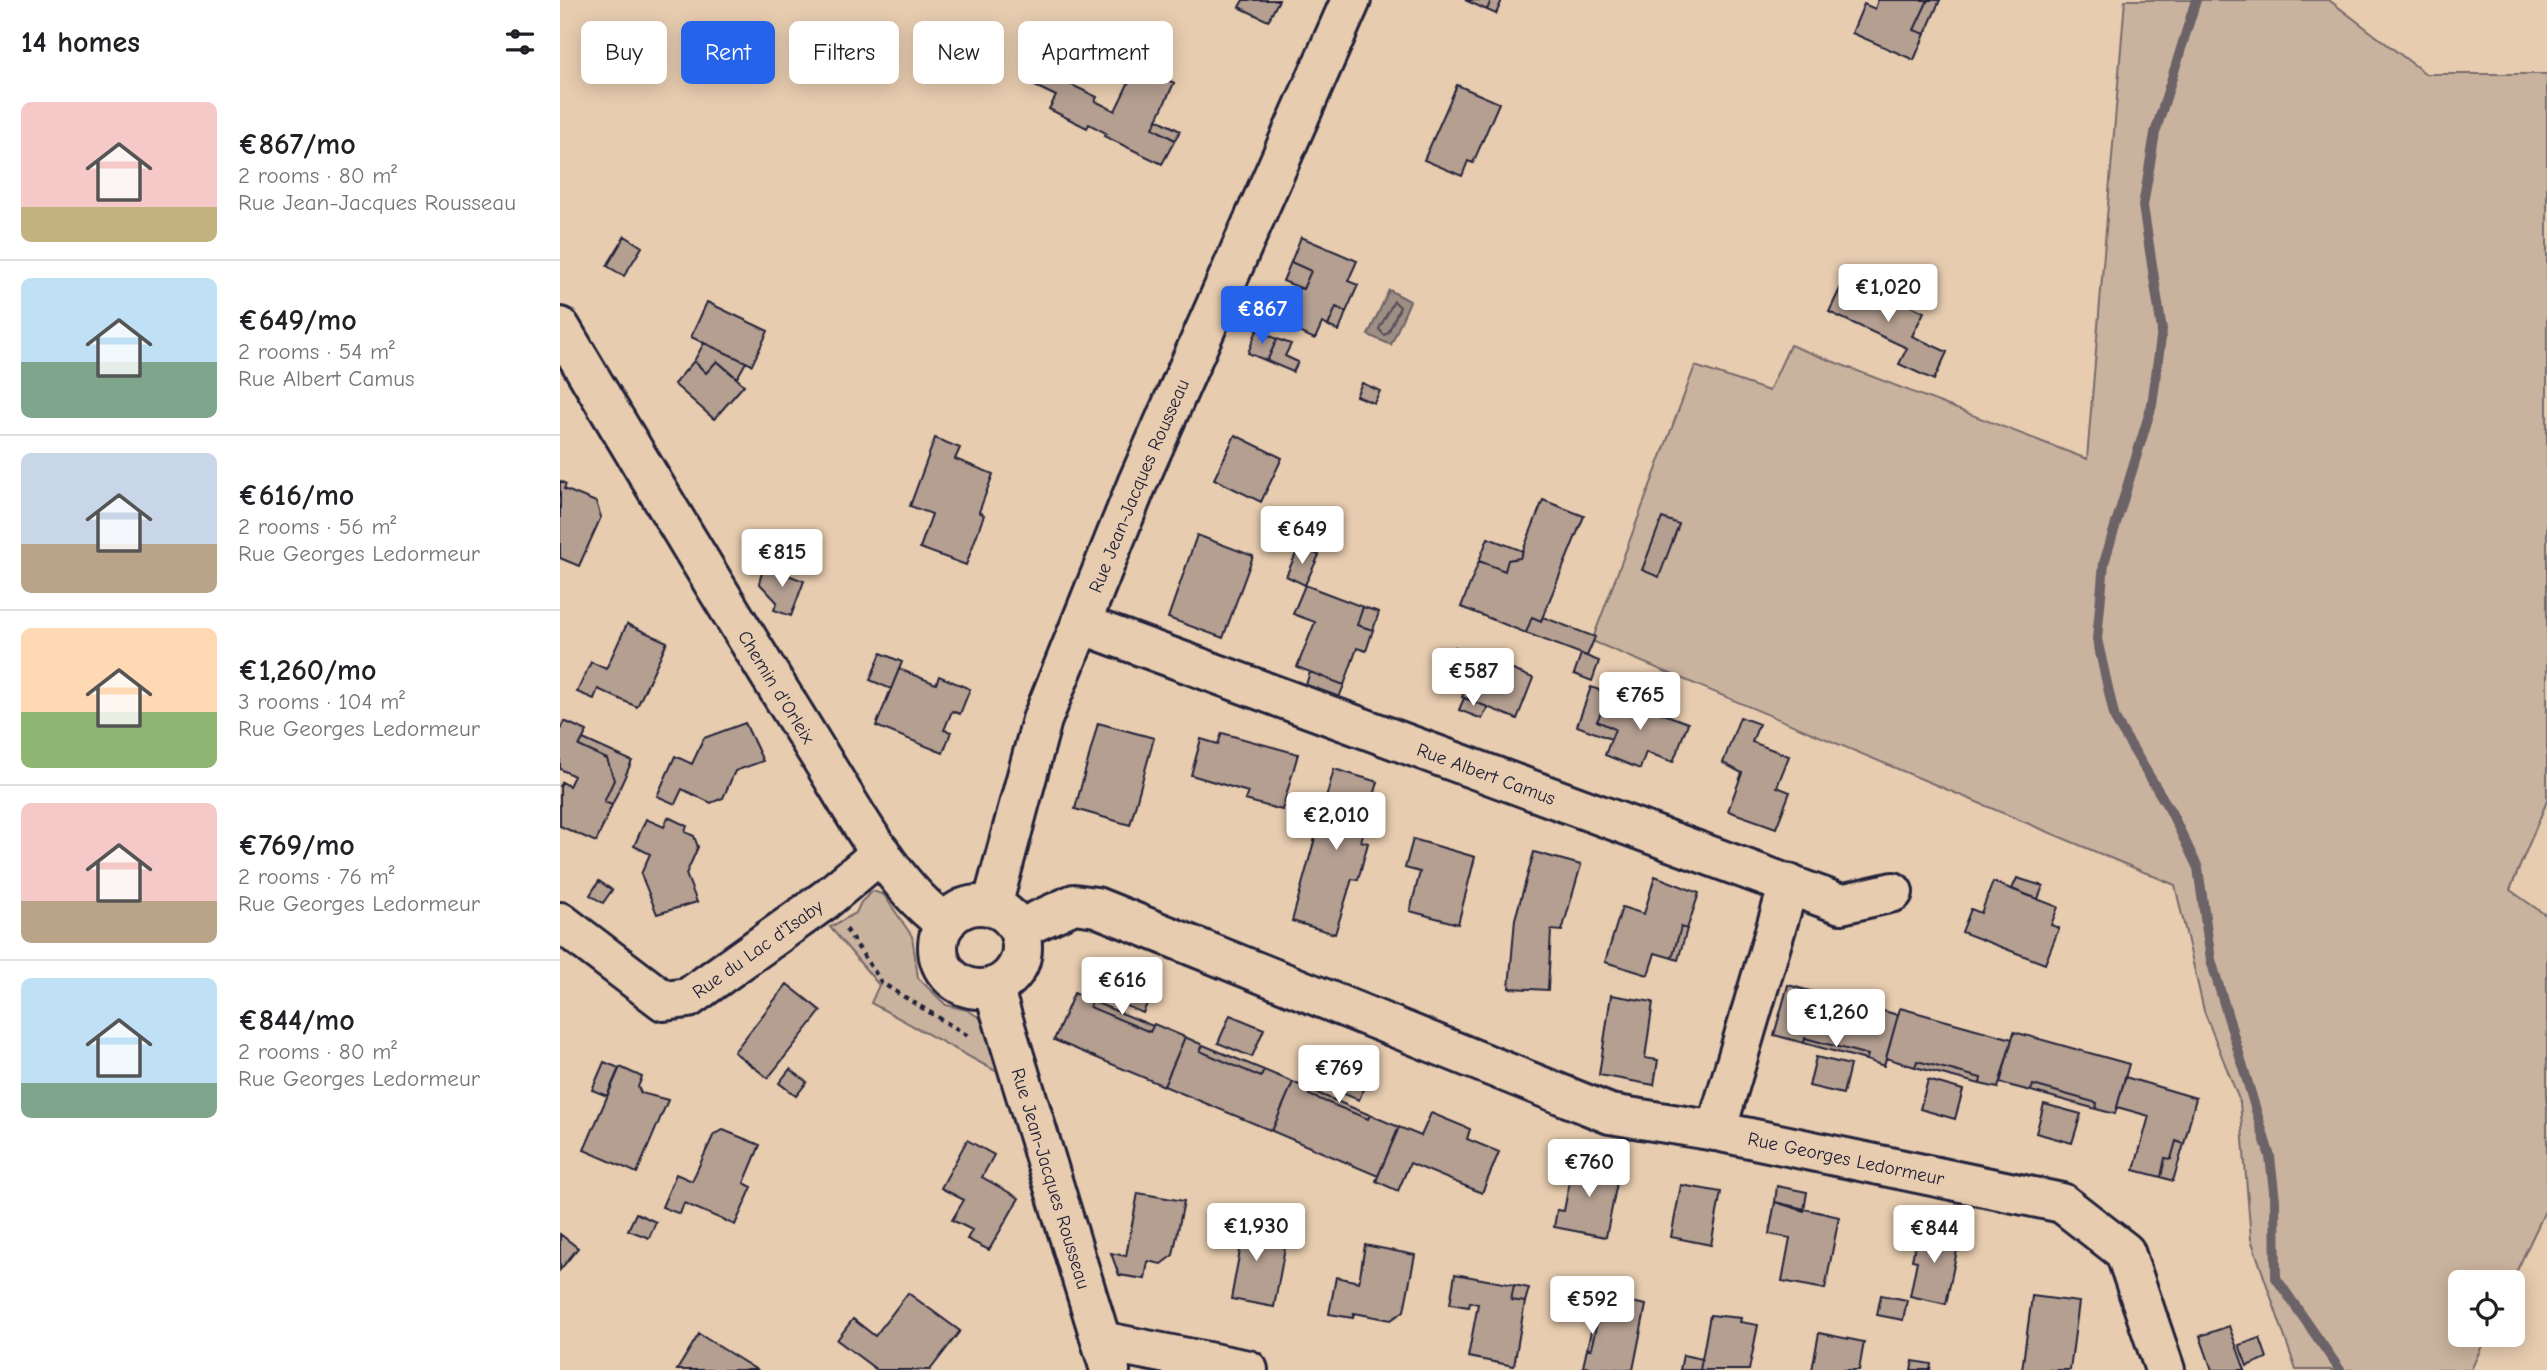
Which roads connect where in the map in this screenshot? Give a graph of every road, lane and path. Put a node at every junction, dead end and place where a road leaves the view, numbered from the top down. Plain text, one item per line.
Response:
1 (1351, 0) edge
2 (560, 327) edge
3 (1081, 624) junction
4 (881, 852) junction
5 (1789, 884) junction
6 (1893, 892) dead end
7 (825, 900) junction
8 (1005, 917) junction
9 (560, 922) edge
10 (946, 923) junction
11 (993, 987) junction
12 (1016, 1066) junction
13 (1717, 1131) junction
14 (1105, 1356) edge
15 (1248, 1370) edge
16 (2165, 1370) edge

1 - 3 street, Rue Jean-Jacques Rousseau
2 - 4 street, Chemin d'Orleix
3 - 5 street, Rue Albert Camus
3 - 8 street, Rue Jean-Jacques Rousseau
4 - 7 street, Rue du Lac d'Isaby
4 - 10 street, Chemin d'Orleix
5 - 6 street, Rue Albert Camus
5 - 13 street
7 - 9 street, Rue du Lac d'Isaby
7 - 12 path
8 - 10 street
8 - 11 street
8 - 13 street, Rue Georges Ledormeur
10 - 11 street
11 - 12 street, Rue Jean-Jacques Rousseau
12 - 14 street, Rue Jean-Jacques Rousseau
13 - 16 street, Rue Georges Ledormeur
14 - 15 street

